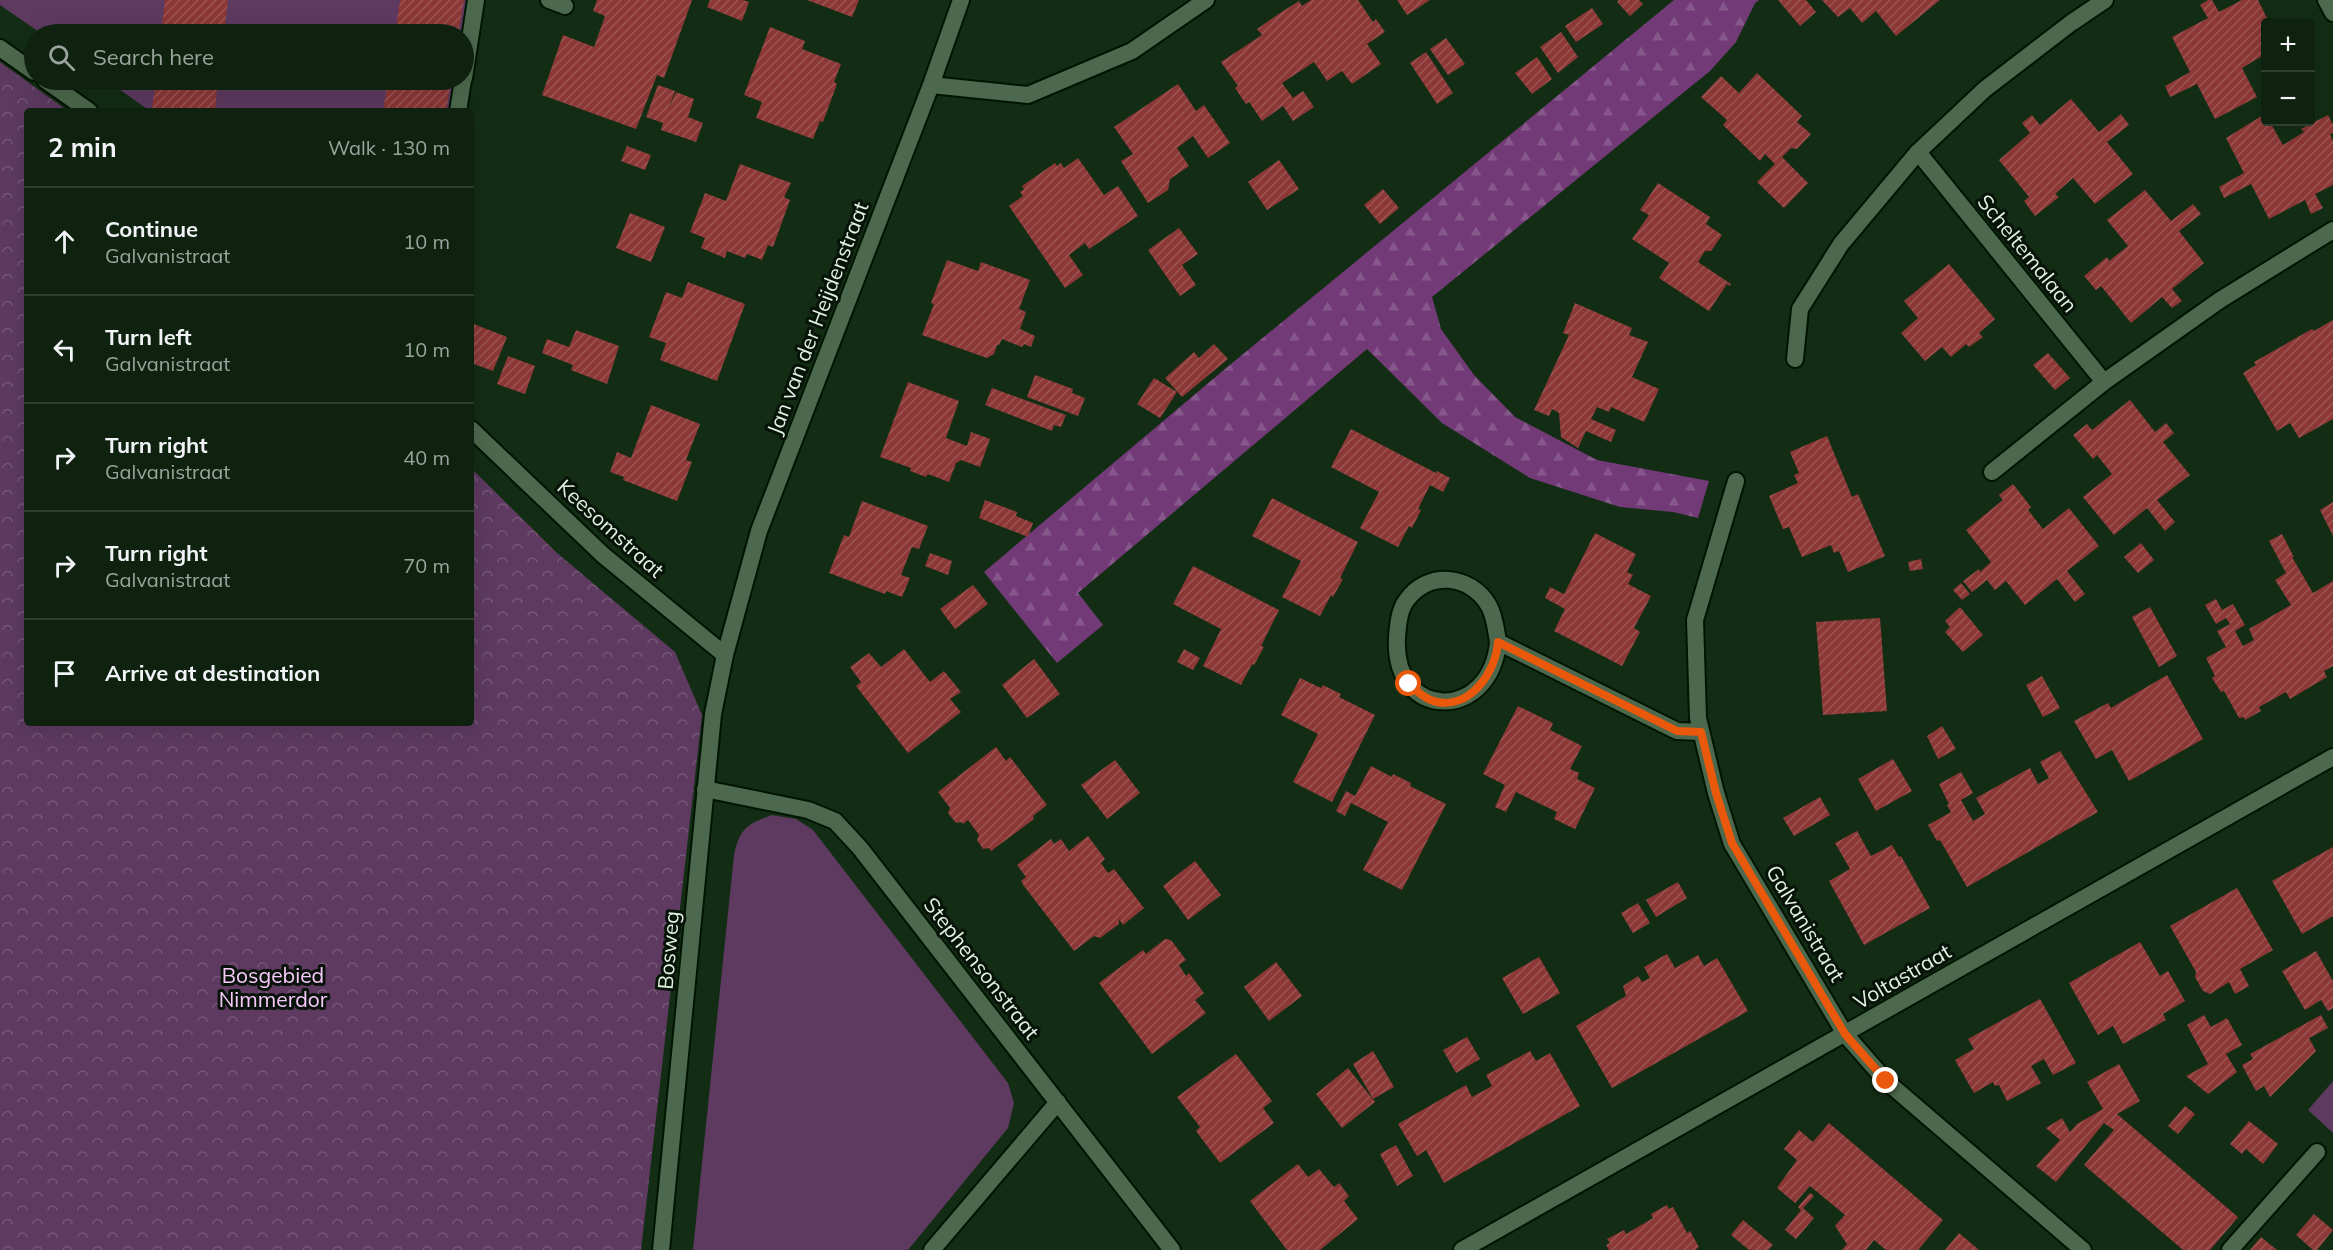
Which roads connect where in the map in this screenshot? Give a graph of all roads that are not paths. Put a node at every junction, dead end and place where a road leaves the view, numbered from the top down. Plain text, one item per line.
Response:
1 (476, 0) edge
2 (961, 0) edge
3 (1206, 0) edge
4 (2105, 0) edge
5 (2326, 0) edge
6 (2333, 13) edge
7 (472, 24) edge
8 (0, 48) edge
9 (24, 65) edge
10 (931, 85) junction
11 (59, 90) edge
12 (461, 90) edge
13 (85, 108) edge
14 (458, 108) edge
15 (1918, 152) junction
16 (2333, 230) edge
17 (1795, 359) dead end
18 (2104, 382) junction
19 (474, 432) edge
20 (1992, 472) dead end
21 (1736, 481) dead end
22 (1498, 642) junction
23 (725, 655) junction
24 (1701, 732) junction
25 (2333, 757) edge
26 (705, 789) junction
27 (1845, 1034) junction
28 (1058, 1102) junction
29 (2317, 1152) dead end
30 (661, 1250) edge
31 (932, 1250) edge
32 (1172, 1250) edge
33 (1462, 1250) edge
34 (2083, 1250) edge
35 (2230, 1250) edge

1 - 7 street
2 - 10 street, Jan van der Heijdenstraat
3 - 10 street
4 - 15 street
5 - 6 street
8 - 9 street
10 - 23 street, Jan van der Heijdenstraat
11 - 13 street
12 - 14 street
15 - 17 street
15 - 18 street, Scheltemalaan
16 - 18 street
18 - 20 street
19 - 23 street, Keesomstraat
21 - 24 street, Galvanistraat
22 - 22 street
22 - 24 street
23 - 26 street, Bosweg
24 - 27 street, Galvanistraat
25 - 27 street, Voltastraat
26 - 28 street, Stephensonstraat
26 - 30 street, Bosweg
27 - 33 street, Voltastraat
27 - 34 street, Galvanistraat
28 - 31 street
28 - 32 street, Stephensonstraat
29 - 35 street

